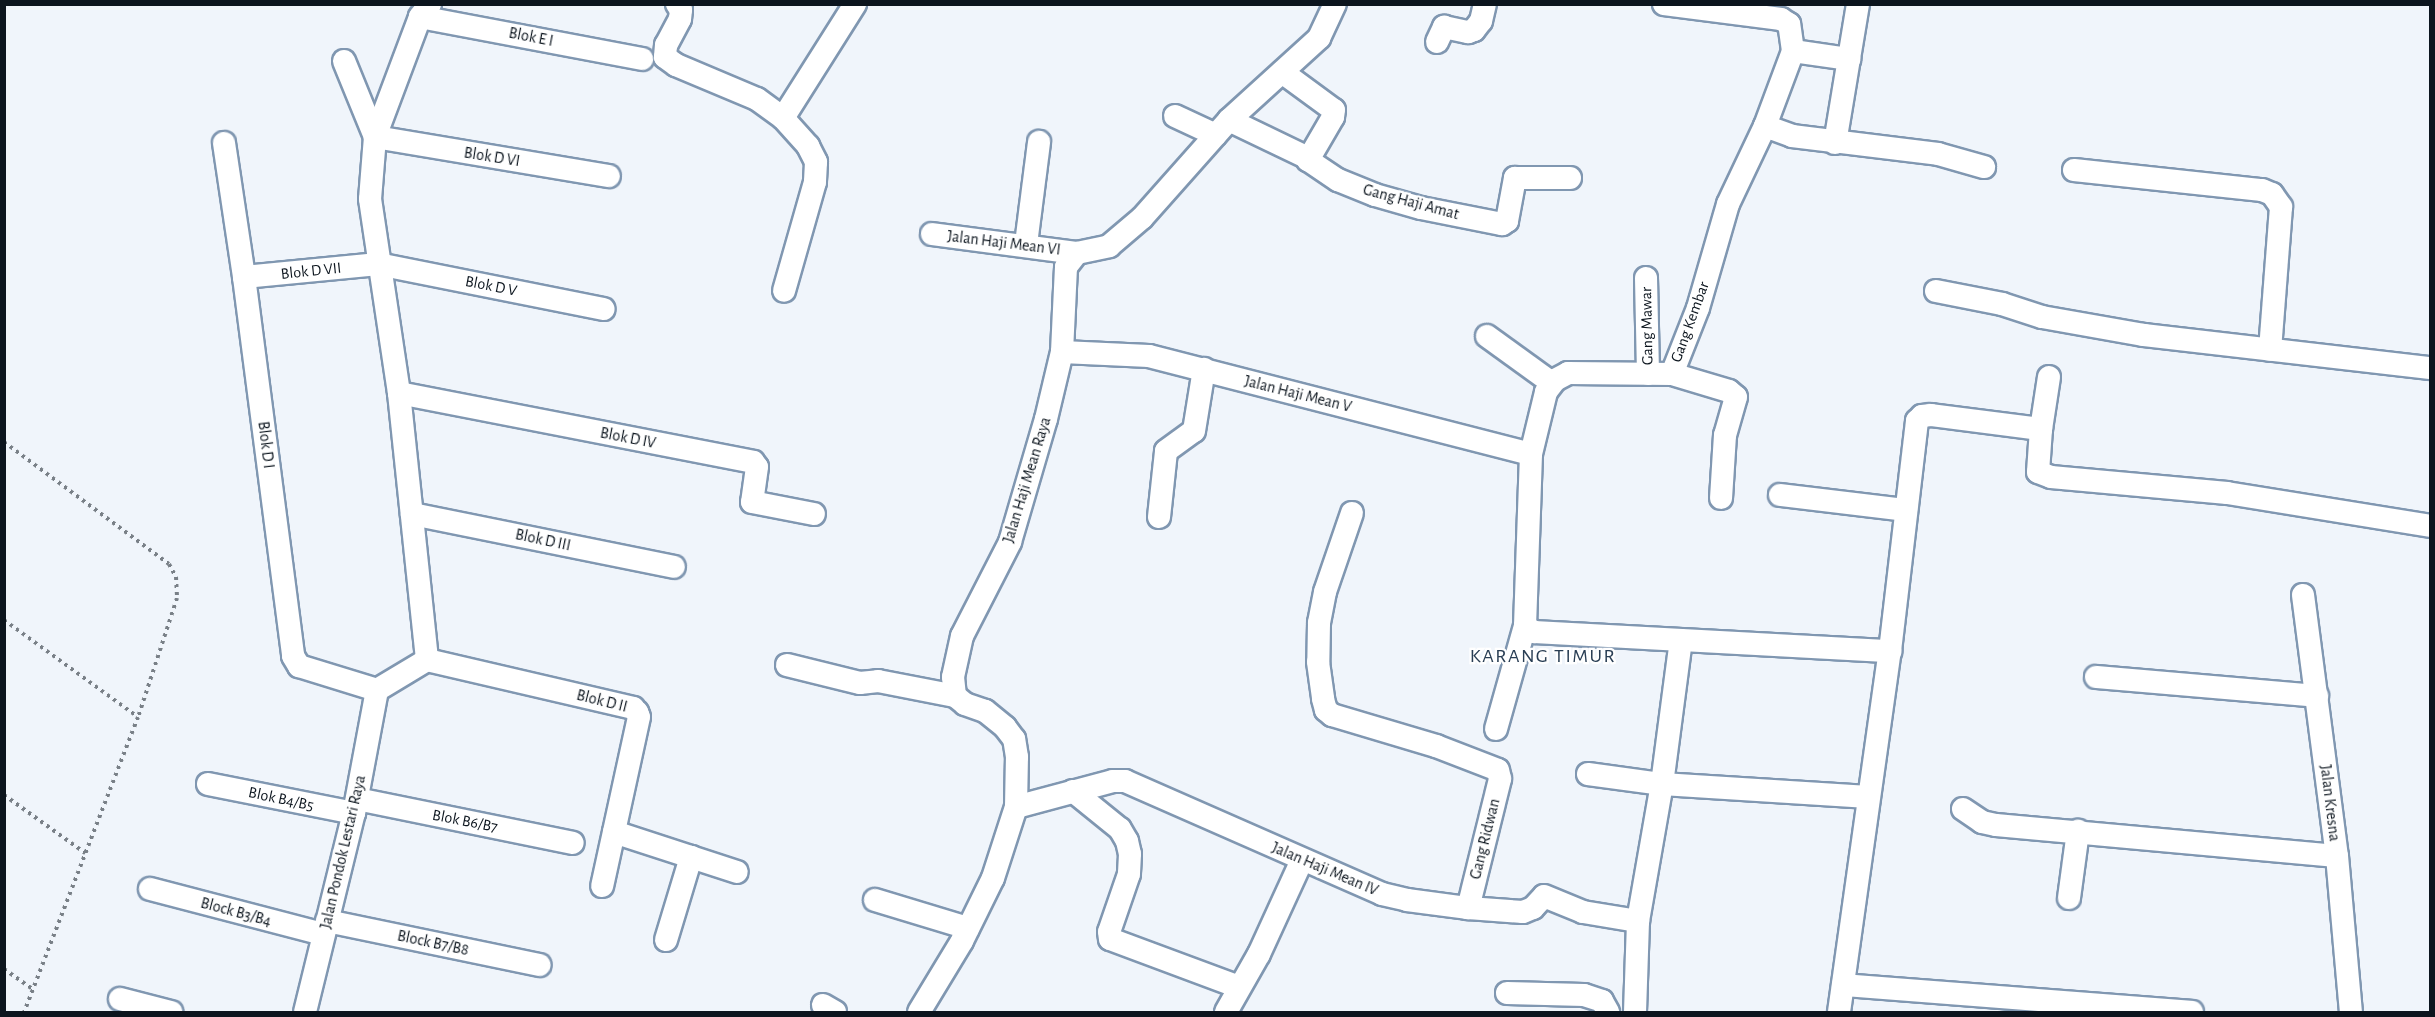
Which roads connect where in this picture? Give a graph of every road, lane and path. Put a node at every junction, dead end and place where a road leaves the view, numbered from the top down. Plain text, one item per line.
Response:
1 (677, 4) edge
2 (855, 4) edge
3 (1335, 4) edge
4 (1485, 4) edge
5 (1664, 4) edge
6 (1858, 4) edge
7 (425, 11) edge
8 (1437, 42) dead end
9 (1792, 51) junction
10 (642, 59) dead end
11 (1849, 59) junction
12 (344, 62) dead end
13 (1282, 72) junction
14 (1175, 116) dead end
15 (783, 118) junction
16 (1765, 126) junction
17 (1223, 128) junction
18 (375, 137) junction
19 (1039, 142) dead end
20 (224, 143) dead end
21 (1835, 143) junction
22 (1308, 158) junction
23 (1984, 166) dead end
24 (2074, 170) dead end
25 (609, 176) dead end
26 (1570, 178) dead end
27 (932, 234) dead end
28 (1026, 244) junction
29 (1077, 253) junction
30 (378, 264) junction
31 (244, 277) junction
32 (1646, 278) dead end
33 (784, 291) dead end
34 (1936, 291) dead end
35 (604, 309) dead end
36 (1487, 336) dead end
37 (2270, 350) junction
38 (1062, 352) junction
39 (2430, 368) edge
40 (1204, 369) junction
41 (1648, 374) junction
42 (1672, 374) junction
43 (2049, 377) dead end
44 (1552, 383) junction
45 (399, 393) junction
46 (2041, 429) junction
47 (4, 442) edge
48 (1531, 454) junction
49 (1780, 495) dead end
50 (1721, 498) dead end
51 (1906, 510) junction
52 (1352, 513) dead end
53 (412, 514) junction
54 (814, 514) dead end
55 (1159, 517) dead end
56 (2430, 526) edge
57 (674, 567) dead end
58 (2303, 595) dead end
59 (4, 620) edge
60 (1525, 626) junction
61 (1681, 640) junction
62 (1890, 651) junction
63 (427, 660) junction
64 (787, 665) dead end
65 (2096, 677) dead end
66 (377, 690) junction
67 (955, 696) junction
68 (2317, 696) junction
69 (138, 717) junction
70 (1496, 729) dead end
71 (1588, 774) dead end
72 (208, 784) dead end
73 (1662, 784) junction
74 (1073, 791) junction
75 (4, 795) edge
76 (1869, 797) junction
77 (355, 806) junction
78 (1016, 807) junction
79 (1963, 809) dead end
80 (2078, 831) junction
81 (614, 832) junction
82 (573, 843) dead end
83 (85, 853) junction
84 (2337, 856) junction
85 (691, 857) junction
86 (1302, 860) junction
87 (737, 872) dead end
88 (602, 885) dead end
89 (150, 889) dead end
90 (2069, 898) dead end
91 (875, 900) dead end
92 (1468, 908) junction
93 (1638, 921) junction
94 (325, 927) junction
95 (968, 927) junction
96 (666, 940) dead end
97 (540, 965) dead end
98 (4, 969) edge
99 (1843, 985) junction
100 (1239, 987) junction
101 (33, 989) junction
102 (1507, 993) dead end
103 (120, 999) dead end
104 (24, 1012) edge
105 (171, 1012) edge
106 (305, 1012) edge
107 (919, 1012) edge
108 (1226, 1012) edge
109 (1608, 1012) edge
110 (1635, 1012) edge
111 (1839, 1012) edge
112 (2192, 1012) edge
113 (2351, 1012) edge

1 - 15 street
2 - 15 street
3 - 13 street
4 - 8 street
5 - 9 street, Gang Kembar
6 - 11 street
7 - 10 street, Blok E I
7 - 18 street
9 - 11 street
9 - 16 street, Gang Kembar
11 - 21 street
12 - 18 street
13 - 17 street
13 - 22 street
14 - 17 street
15 - 33 street
16 - 21 street
16 - 42 street, Gang Kembar
17 - 22 street
17 - 29 street
18 - 25 street, Blok D VI
18 - 30 street
19 - 28 street
20 - 31 street, Blok D I
21 - 23 street
22 - 26 street, Gang Haji Amat
24 - 37 street
27 - 28 street, Jalan Haji Mean VI
28 - 29 street, Jalan Haji Mean VI
29 - 38 street, Jalan Haji Mean Raya
30 - 31 street, Blok D VII
30 - 35 street, Blok D V
30 - 45 street
31 - 66 street, Blok D I
32 - 41 street, Gang Mawar
34 - 37 street
36 - 44 street
37 - 39 street
38 - 40 street, Jalan Haji Mean V
38 - 67 street, Jalan Haji Mean Raya
40 - 48 street, Jalan Haji Mean V
40 - 55 street
41 - 42 street, Gang Kembar
41 - 44 street, Gang Kembar
42 - 50 street
43 - 46 street
44 - 48 street
45 - 53 street
45 - 54 street, Blok D IV
46 - 51 street
46 - 56 street
47 - 69 path
48 - 60 street
49 - 51 street
51 - 62 street
52 - 92 street, Gang Ridwan
53 - 57 street, Blok D III
53 - 63 street
58 - 68 street, Jalan Kresna
59 - 69 path
60 - 61 street
60 - 70 street
61 - 62 street
61 - 73 street
62 - 76 street
63 - 66 street
63 - 81 street, Blok D II
64 - 67 street
65 - 68 street
66 - 77 street, Jalan Pondok Lestari Raya
67 - 78 street
68 - 84 street, Jalan Kresna
69 - 83 path
71 - 73 street
72 - 77 street, Blok B4/B5
73 - 76 street
73 - 93 street
74 - 78 street, Jalan Haji Mean IV
74 - 86 street, Jalan Haji Mean IV
74 - 100 street
75 - 83 path
76 - 99 street
77 - 82 street, Blok B6/B7
77 - 94 street, Jalan Pondok Lestari Raya
78 - 95 street
79 - 80 street
80 - 84 street
80 - 90 street
81 - 85 street
81 - 88 street, Blok D II
83 - 101 path
84 - 113 street, Jalan Kresna
85 - 87 street
85 - 96 street
86 - 92 street, Jalan Haji Mean IV
86 - 100 street
89 - 94 street, Block B3/B4
91 - 95 street
92 - 93 street, Jalan Haji Mean IV
93 - 110 street
94 - 97 street, Block B7/B8
94 - 106 street, Jalan Pondok Lestari Raya
95 - 107 street
98 - 101 path
99 - 111 street
99 - 112 street
100 - 108 street
101 - 104 path
102 - 109 street
103 - 105 street

